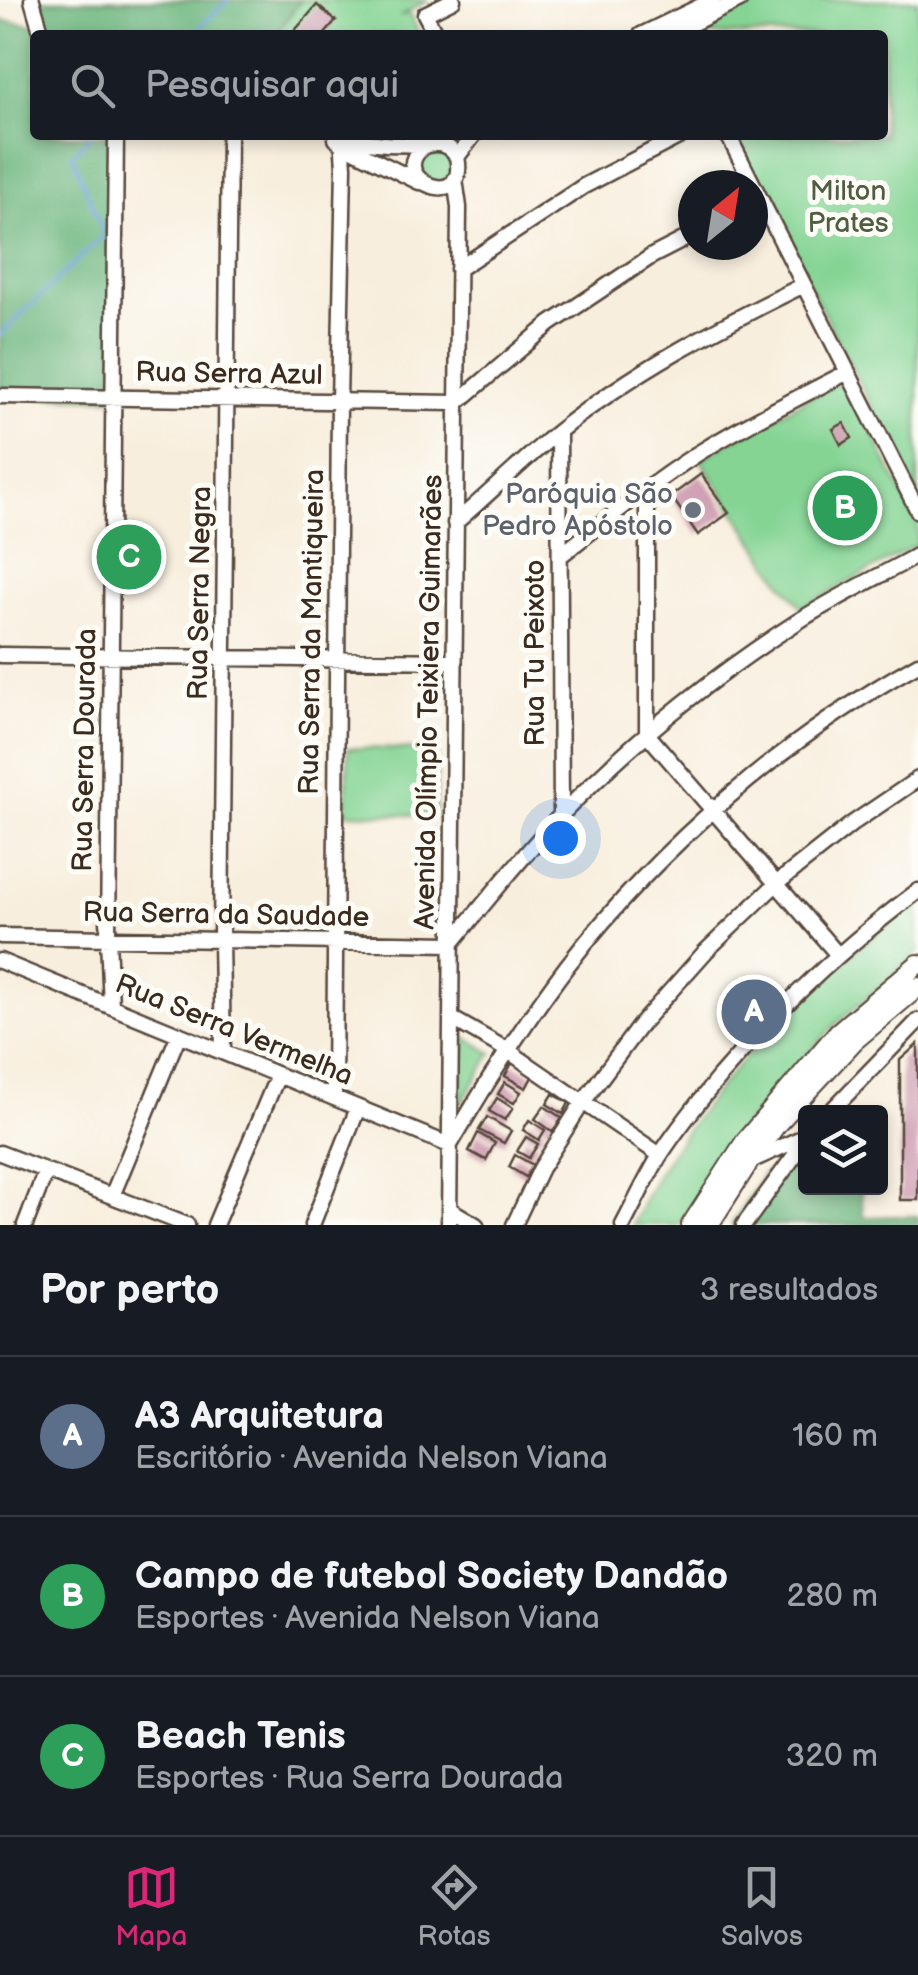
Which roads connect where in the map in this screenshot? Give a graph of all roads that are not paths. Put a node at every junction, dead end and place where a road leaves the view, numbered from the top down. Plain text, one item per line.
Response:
1 (32, 0) edge
2 (453, 0) edge
3 (713, 0) edge
4 (740, 0) edge
5 (41, 30) edge
6 (433, 30) edge
7 (674, 30) edge
8 (675, 30) edge
9 (116, 140) edge
10 (229, 140) edge
11 (436, 140) edge
12 (470, 140) edge
13 (672, 140) edge
14 (730, 140) edge
15 (341, 141) edge
16 (428, 145) junction
17 (458, 157) junction
18 (743, 170) edge
19 (455, 179) junction
20 (425, 185) junction
21 (458, 207) junction
22 (768, 221) edge
23 (678, 243) edge
24 (458, 269) junction
25 (804, 285) junction
26 (848, 372) junction
27 (0, 396) edge
28 (114, 398) junction
29 (226, 400) junction
30 (339, 401) junction
31 (457, 403) junction
32 (560, 431) junction
33 (647, 488) junction
34 (918, 512) edge
35 (456, 523) junction
36 (918, 555) edge
37 (560, 556) junction
38 (0, 655) edge
39 (111, 656) junction
40 (224, 658) junction
41 (336, 660) junction
42 (454, 662) junction
43 (918, 664) edge
44 (647, 734) junction
45 (918, 779) edge
46 (713, 811) junction
47 (561, 816) junction
48 (776, 884) junction
49 (918, 892) edge
50 (0, 936) edge
51 (108, 938) junction
52 (221, 940) junction
53 (334, 942) junction
54 (452, 944) junction
55 (838, 955) junction
56 (0, 961) edge
57 (918, 964) edge
58 (918, 988) edge
59 (110, 1006) junction
60 (451, 1018) junction
61 (918, 1021) edge
62 (179, 1034) junction
63 (507, 1050) junction
64 (222, 1052) junction
65 (278, 1075) junction
66 (334, 1098) junction
67 (583, 1102) junction
68 (837, 1105) edge
69 (358, 1108) junction
70 (798, 1141) edge
71 (450, 1145) junction
72 (798, 1149) edge
73 (0, 1153) edge
74 (660, 1155) junction
75 (749, 1162) junction
76 (46, 1171) junction
77 (112, 1196) junction
78 (449, 1217) edge
79 (25, 1225) edge
80 (187, 1225) edge
81 (215, 1225) edge
82 (312, 1225) edge
83 (476, 1225) edge
84 (514, 1225) edge
85 (622, 1225) edge
86 (691, 1225) edge
87 (709, 1225) edge
88 (744, 1225) edge

1 - 5 street
2 - 6 street
3 - 7 street
4 - 8 street
9 - 28 street, Rua Serra Dourada
10 - 29 street, Rua Serra Negra
11 - 16 street
12 - 17 street
13 - 24 street
14 - 18 street
15 - 16 street
15 - 20 street
15 - 30 street, Rua Serra da Mantiqueira
16 - 17 street
16 - 20 street
17 - 19 street
19 - 20 street
19 - 21 street, Avenida Olímpio Teixiera Guimarães
20 - 21 street
21 - 24 street, Avenida Olímpio Teixiera Guimarães
22 - 25 street
23 - 31 street
24 - 31 street, Avenida Olímpio Teixiera Guimarães
25 - 26 street
25 - 32 street
26 - 33 street
26 - 34 street
27 - 28 street, Rua Serra Azul
28 - 29 street, Rua Serra Azul
28 - 39 street, Rua Serra Dourada
29 - 30 street, Rua Serra Azul
29 - 40 street, Rua Serra Negra
30 - 31 street, Rua Serra Azul
30 - 41 street, Rua Serra da Mantiqueira
31 - 35 street, Avenida Olímpio Teixiera Guimarães
32 - 35 street
32 - 37 street, Rua Tu Peixoto
33 - 37 street
33 - 44 street
35 - 42 street, Avenida Olímpio Teixiera Guimarães
36 - 44 street
37 - 47 street, Rua Tu Peixoto
38 - 39 street
39 - 40 street
39 - 51 street, Rua Serra Dourada
40 - 41 street
40 - 52 street, Rua Serra Negra
41 - 42 street
41 - 53 street, Rua Serra da Mantiqueira
42 - 54 street, Avenida Olímpio Teixiera Guimarães
43 - 46 street
44 - 46 street
44 - 47 street
45 - 48 street
46 - 48 street
46 - 63 street
47 - 54 street
48 - 55 street
48 - 67 street
49 - 55 street
50 - 51 street, Rua Serra da Saudade
51 - 52 street, Rua Serra da Saudade
51 - 59 street, Rua Serra Dourada
52 - 53 street, Rua Serra da Saudade
52 - 64 street, Rua Serra Negra
53 - 54 street, Rua Serra da Saudade
53 - 66 street, Rua Serra da Mantiqueira
54 - 60 street, Avenida Olímpio Teixiera Guimarães
55 - 74 street
56 - 59 street, Rua Serra Vermelha
57 - 86 main road
58 - 75 main road
59 - 62 street, Rua Serra Vermelha
60 - 63 street
60 - 71 street, Avenida Olímpio Teixiera Guimarães
61 - 68 street
62 - 64 street, Rua Serra Vermelha
62 - 77 street
63 - 67 street
63 - 71 street
64 - 65 street, Rua Serra Vermelha
65 - 66 street, Rua Serra Vermelha
65 - 81 street
66 - 69 street, Rua Serra Vermelha
67 - 74 street
67 - 84 street
69 - 71 street, Rua Serra Vermelha
69 - 82 street
70 - 75 street
71 - 78 street, Avenida Olímpio Teixiera Guimarães
72 - 88 street
73 - 76 street
74 - 85 street
75 - 87 main road
76 - 77 street
76 - 79 street
77 - 80 street
78 - 83 street

